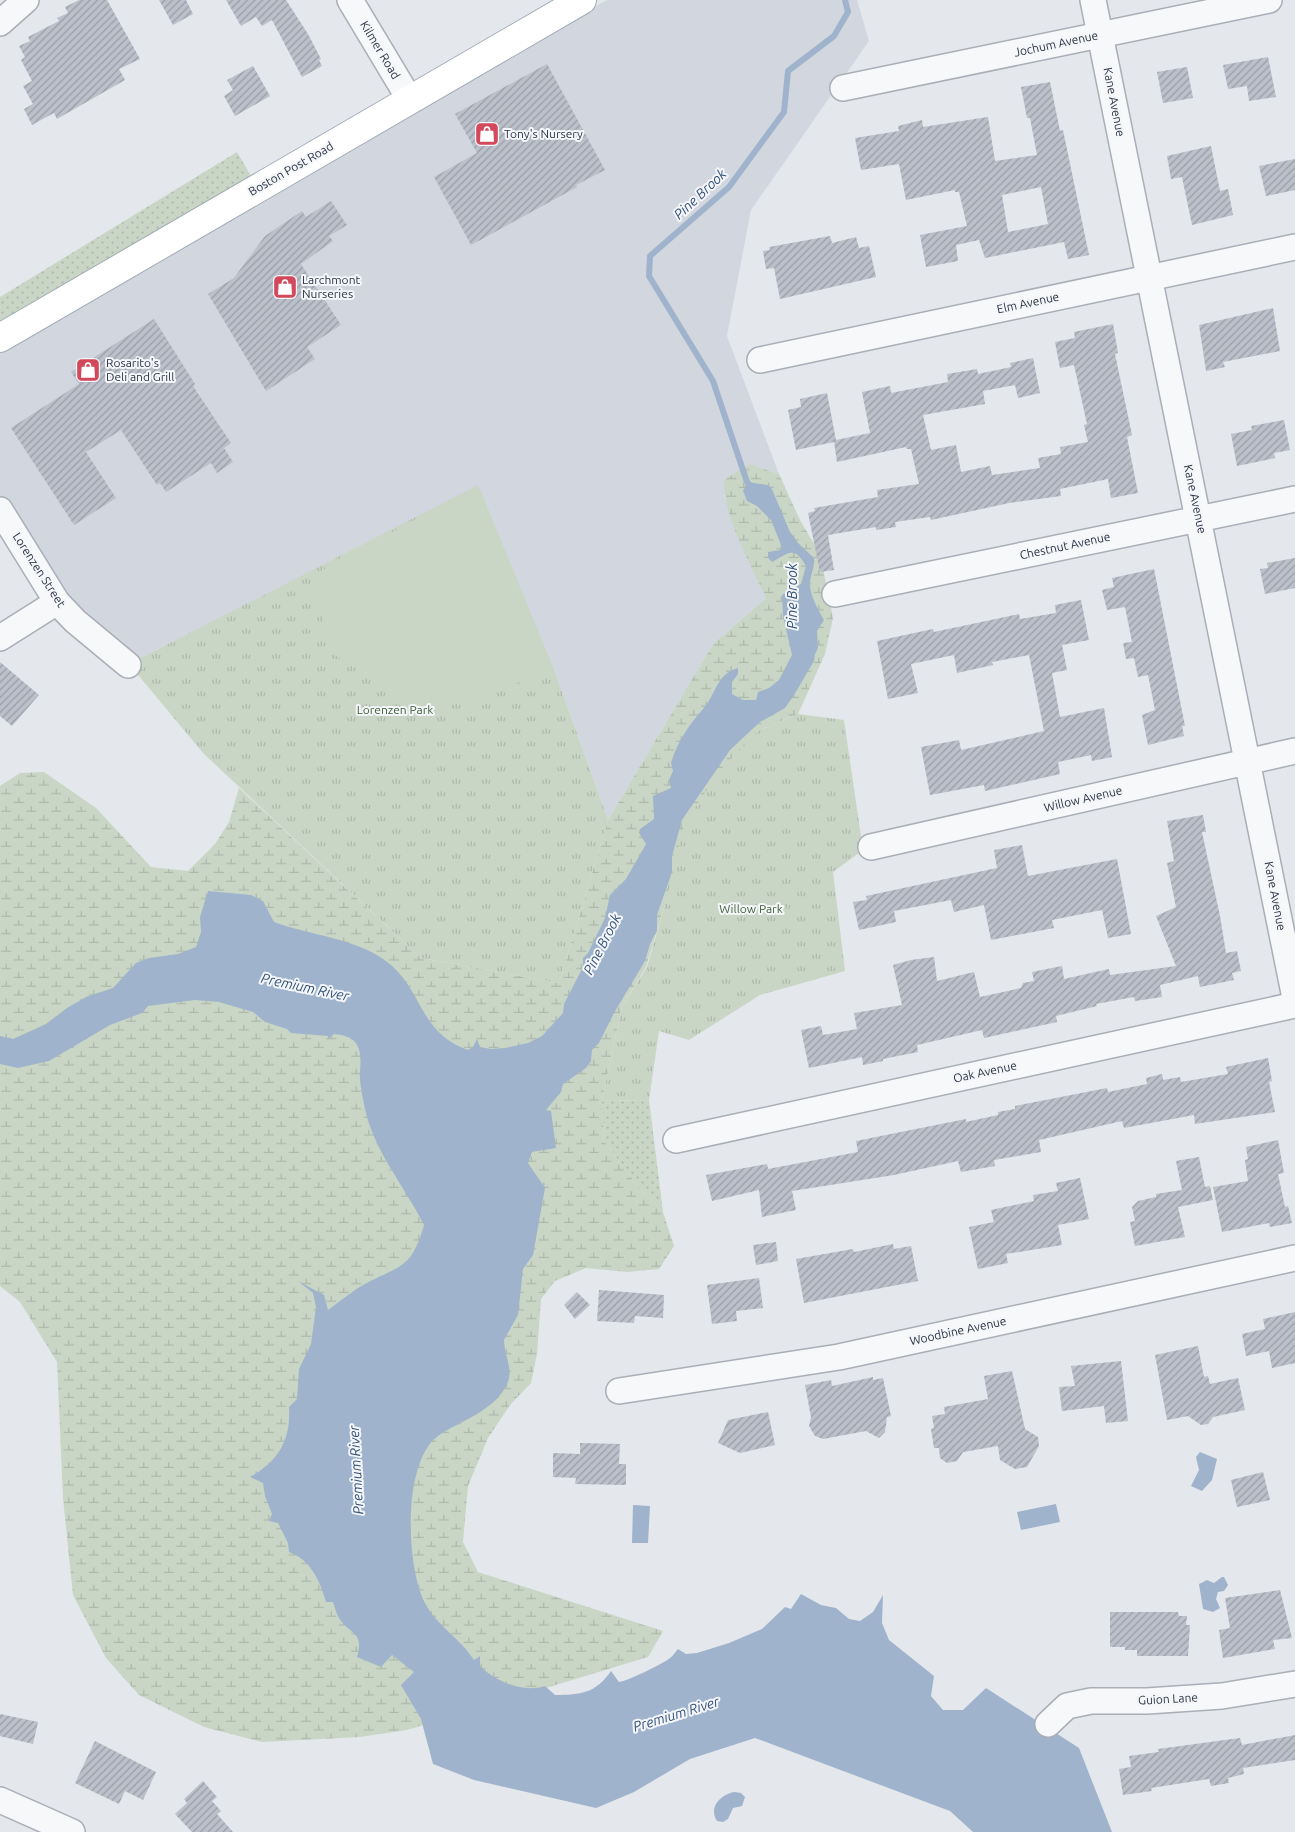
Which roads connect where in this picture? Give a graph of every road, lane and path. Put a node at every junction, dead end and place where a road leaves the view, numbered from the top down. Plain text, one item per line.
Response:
1 (26, 0) edge
2 (350, 0) edge
3 (582, 0) edge
4 (1093, 0) edge
5 (1269, 0) edge
6 (0, 23) edge
7 (1101, 35) junction
8 (843, 88) dead end
9 (410, 100) junction
10 (1295, 246) edge
11 (1150, 277) junction
12 (0, 338) edge
13 (760, 360) dead end
14 (1295, 499) edge
15 (0, 510) edge
16 (1199, 518) junction
17 (835, 594) dead end
18 (57, 602) junction
19 (0, 638) edge
20 (128, 665) dead end
21 (1295, 751) edge
22 (1248, 761) junction
23 (871, 847) dead end
24 (1295, 998) edge
25 (1295, 1005) edge
26 (676, 1140) dead end
27 (1295, 1258) edge
28 (619, 1391) dead end
29 (1295, 1684) edge
30 (1048, 1724) dead end
31 (0, 1800) edge
32 (72, 1832) edge

1 - 6 street
2 - 9 street, Kilmer Road
3 - 9 main road, Boston Post Road
4 - 7 street, Kane Avenue
5 - 7 street, Jochum Avenue
7 - 8 street, Jochum Avenue
7 - 11 street, Kane Avenue
9 - 12 main road, Boston Post Road
10 - 11 street, Elm Avenue
11 - 13 street, Elm Avenue
11 - 16 street, Kane Avenue
14 - 16 street, Chestnut Avenue
15 - 18 street, Lorenzen Street
16 - 17 street, Chestnut Avenue
16 - 22 street, Kane Avenue
18 - 19 street
18 - 20 street, Lorenzen Street
21 - 22 street, Willow Avenue
22 - 23 street, Willow Avenue
22 - 24 street, Kane Avenue
25 - 26 street, Oak Avenue
27 - 28 street, Woodbine Avenue
29 - 30 street, Guion Lane
31 - 32 street

